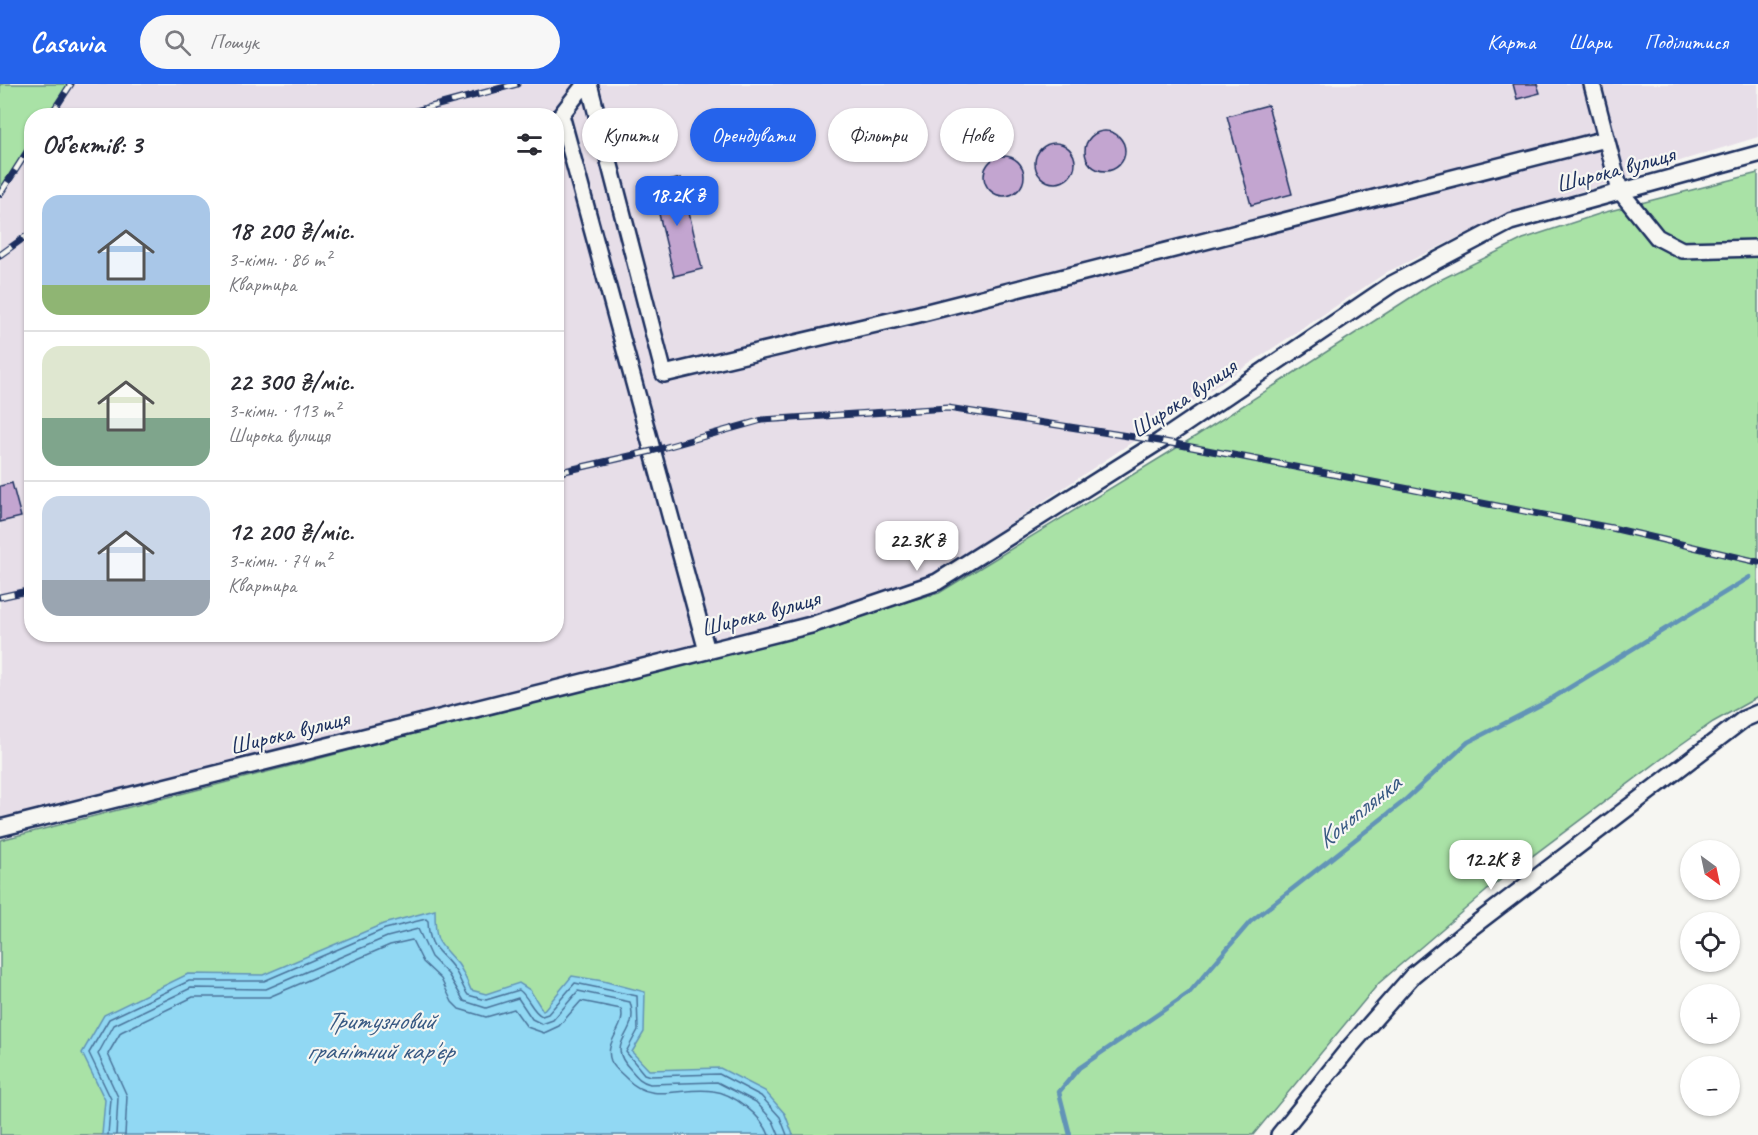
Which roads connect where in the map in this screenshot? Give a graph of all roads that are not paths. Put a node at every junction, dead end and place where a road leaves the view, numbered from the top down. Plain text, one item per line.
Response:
1 (587, 84) edge
2 (1592, 84) edge
3 (564, 111) edge
4 (564, 126) edge
5 (1606, 139) junction
6 (1758, 154) edge
7 (1620, 191) junction
8 (1758, 248) edge
9 (707, 651) junction
10 (1758, 713) edge
11 (0, 828) edge
12 (1279, 1135) edge

1 - 3 street
1 - 5 street
2 - 5 street
4 - 9 street
5 - 7 street
6 - 7 street, Широка вулиця
7 - 8 street
7 - 9 street, Широка вулиця
9 - 11 street, Широка вулиця
10 - 12 street

